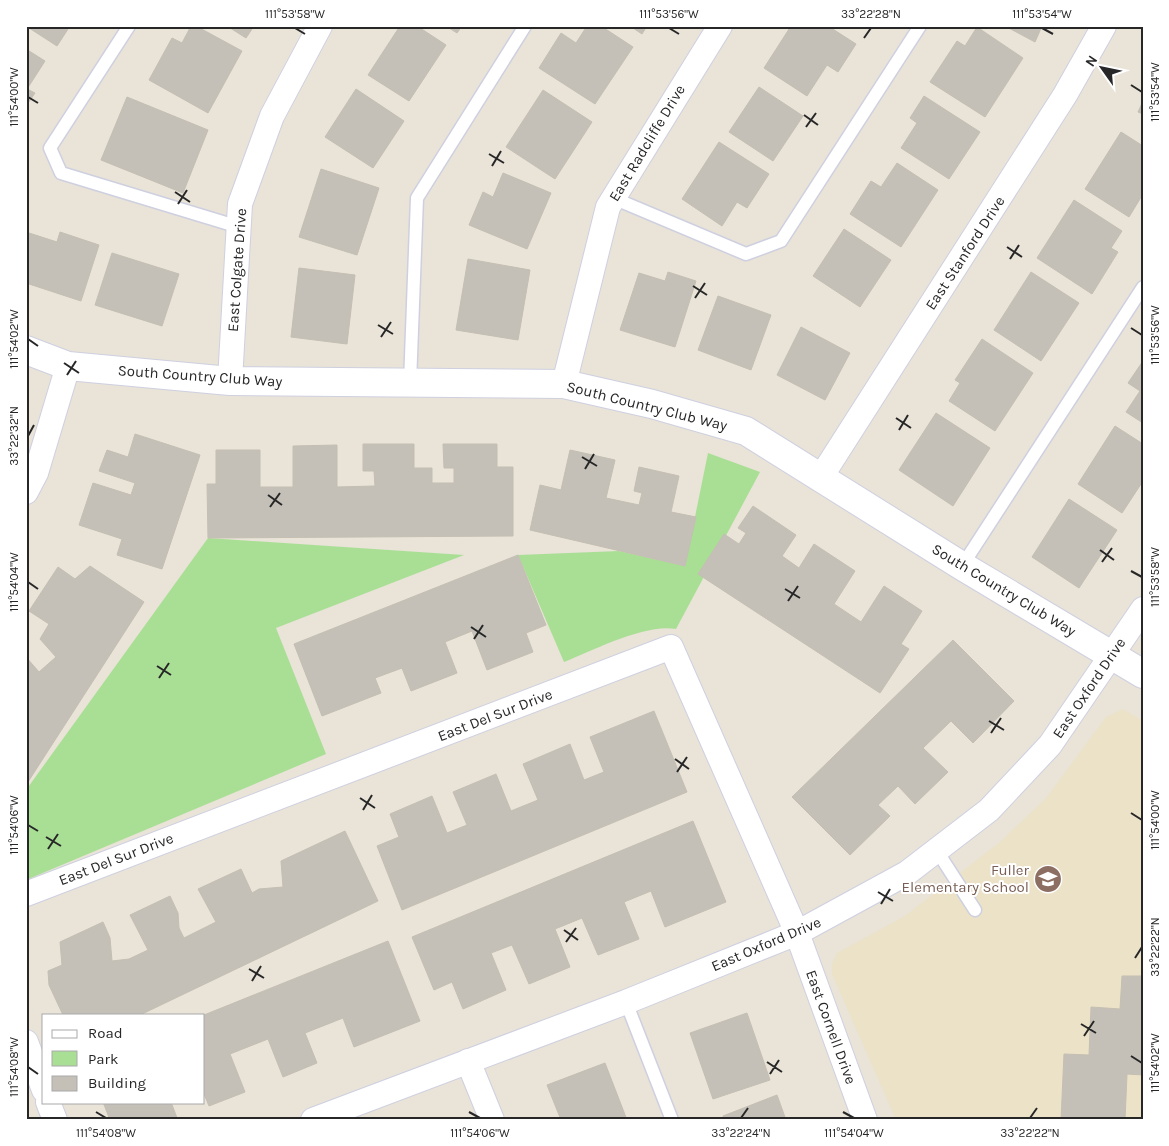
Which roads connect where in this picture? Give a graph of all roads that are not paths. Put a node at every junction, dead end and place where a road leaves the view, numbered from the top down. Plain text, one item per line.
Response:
1 (129, 26) edge
2 (320, 26) edge
3 (525, 26) edge
4 (720, 26) edge
5 (920, 26) edge
6 (1104, 26) edge
7 (613, 198) junction
8 (239, 227) junction
9 (1143, 287) edge
10 (26, 350) edge
11 (68, 366) junction
12 (230, 381) junction
13 (410, 383) junction
14 (564, 384) junction
15 (821, 477) junction
16 (26, 492) edge
17 (962, 566) junction
18 (1143, 609) edge
19 (1113, 655) junction
20 (1143, 674) edge
21 (937, 851) junction
22 (26, 894) edge
23 (975, 910) dead end
24 (797, 933) junction
25 (626, 1002) junction
26 (26, 1042) edge
27 (468, 1061) junction
28 (42, 1085) edge
29 (49, 1104) edge
30 (55, 1120) edge
31 (313, 1120) edge
32 (492, 1120) edge
33 (672, 1120) edge
34 (865, 1120) edge

1 - 8 lane
2 - 8 street, East Colgate Drive
3 - 13 lane
4 - 7 street, East Radcliffe Drive
5 - 7 lane
6 - 15 street, East Stanford Drive
7 - 14 street, East Radcliffe Drive
8 - 12 street, East Colgate Drive
9 - 17 lane
10 - 11 street, South Country Club Way
11 - 12 street, South Country Club Way
11 - 16 street
12 - 13 street, South Country Club Way
13 - 14 street, South Country Club Way
14 - 15 street, South Country Club Way
15 - 17 street, South Country Club Way
17 - 19 street, South Country Club Way
18 - 19 street, East Oxford Drive
19 - 20 street, South Country Club Way
19 - 21 street, East Oxford Drive
21 - 23 lane
21 - 24 street, East Oxford Drive
22 - 24 street, East Del Sur Drive
24 - 25 street, East Oxford Drive
24 - 34 street, East Cornell Drive
25 - 27 street, East Oxford Drive
25 - 33 lane
26 - 28 street
27 - 31 street, East Oxford Drive
27 - 32 street
29 - 30 street

